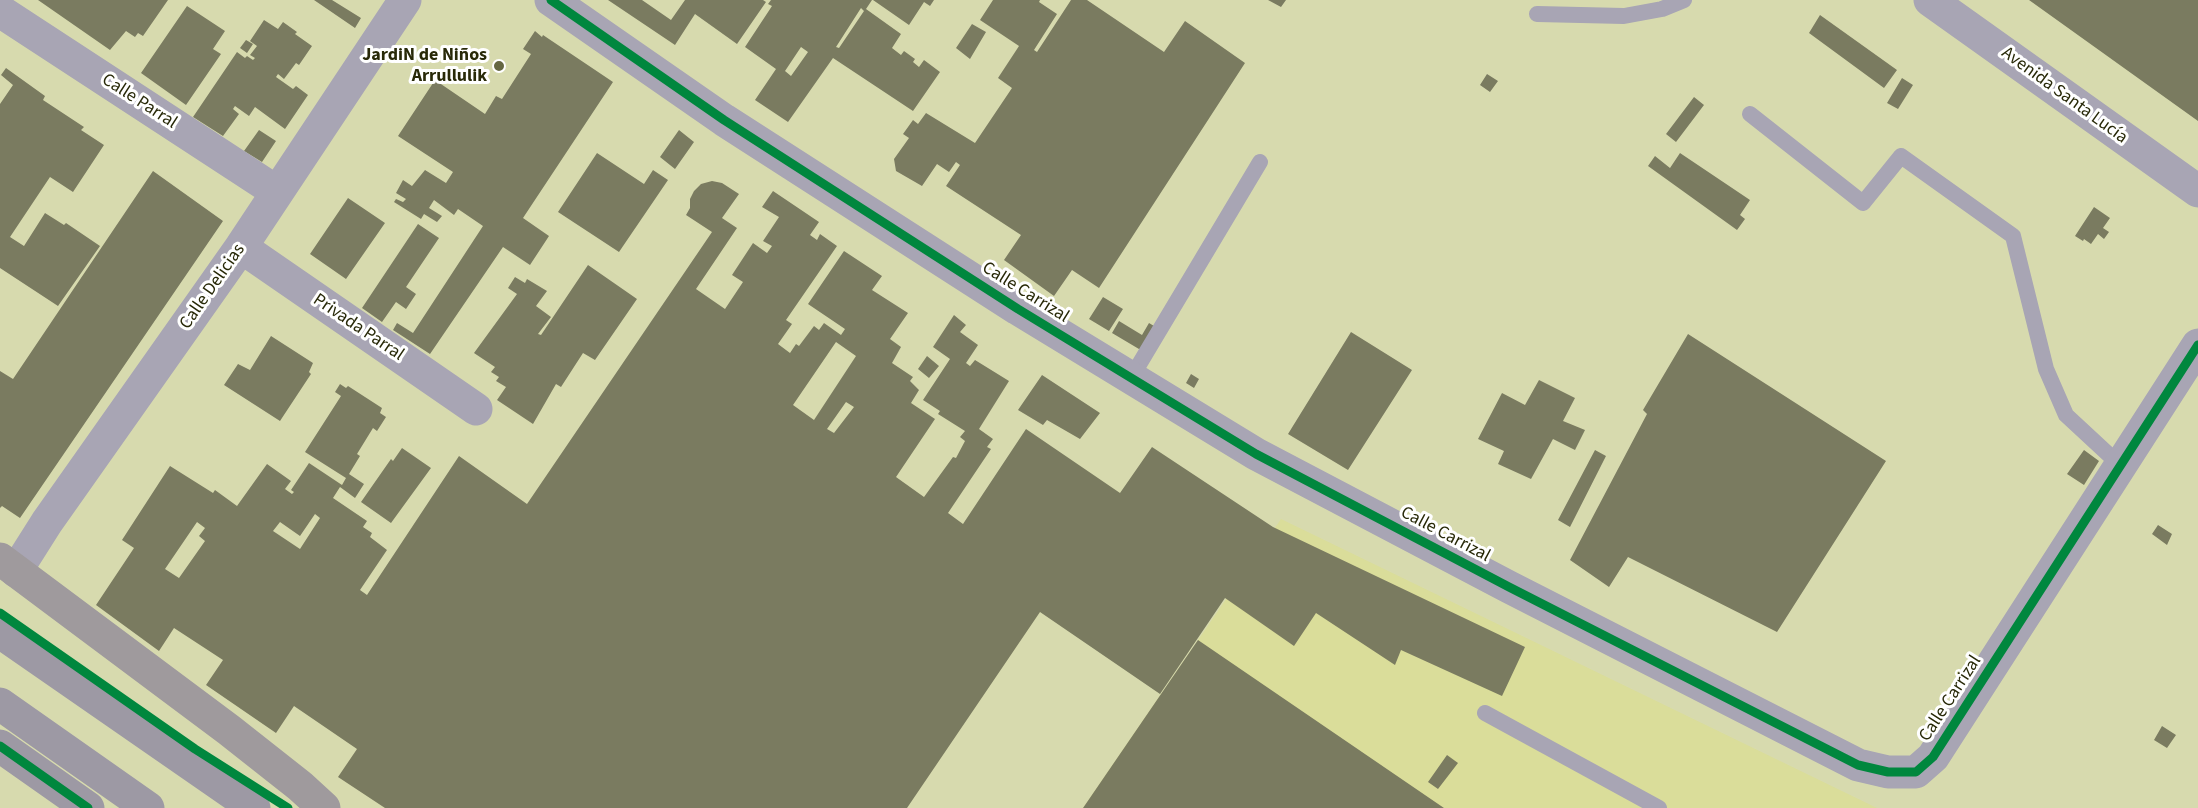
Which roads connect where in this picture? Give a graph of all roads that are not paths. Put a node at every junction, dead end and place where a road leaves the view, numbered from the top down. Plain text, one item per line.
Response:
1 (405, 0) edge
2 (551, 0) edge
3 (1684, 0) edge
4 (1930, 0) edge
5 (0, 11) edge
6 (1537, 14) dead end
7 (1750, 114) dead end
8 (1260, 162) dead end
9 (2198, 191) edge
10 (277, 192) junction
11 (241, 248) junction
12 (2198, 345) edge
13 (1131, 378) junction
14 (476, 409) dead end
15 (2121, 466) junction
16 (8, 565) edge
17 (0, 632) edge
18 (0, 704) edge
19 (1485, 713) dead end
20 (0, 746) edge
21 (88, 808) edge
22 (148, 808) edge
23 (254, 808) edge
24 (324, 808) edge
25 (1659, 808) edge

1 - 10 street, Calle Delicias
2 - 13 street, Calle Carrizal
3 - 6 lane
4 - 9 street, Avenida Santa Lucía
5 - 10 street, Calle Parral
7 - 15 lane
8 - 13 lane
10 - 11 street, Calle Delicias
11 - 14 street, Privada Parral
11 - 16 street, Calle Delicias
12 - 15 street, Calle Carrizal
13 - 15 street, Calle Carrizal
16 - 24 highway
17 - 23 main road
18 - 22 main road
19 - 25 lane
20 - 21 main road

